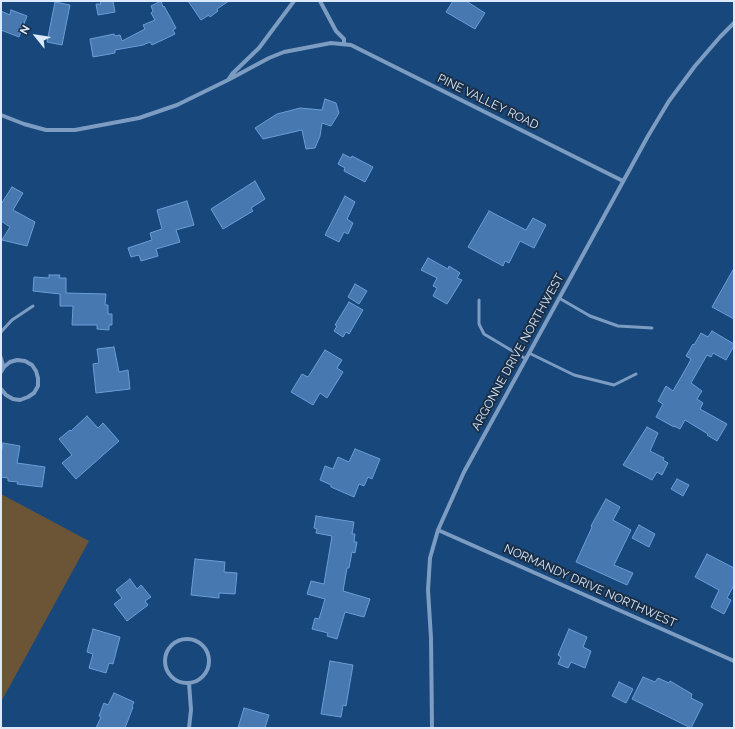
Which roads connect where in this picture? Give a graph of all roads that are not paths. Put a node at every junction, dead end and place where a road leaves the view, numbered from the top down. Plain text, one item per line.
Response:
1 (294, 1) edge
2 (320, 1) edge
3 (734, 23) edge
4 (344, 43) junction
5 (228, 80) junction
6 (1, 115) edge
7 (623, 181) junction
8 (559, 298) junction
9 (479, 300) dead end
10 (33, 306) dead end
11 (652, 328) dead end
12 (1, 332) edge
13 (529, 353) junction
14 (1, 357) edge
15 (526, 359) junction
16 (4, 367) junction
17 (1, 372) edge
18 (636, 374) dead end
19 (1, 389) edge
20 (438, 530) junction
21 (734, 661) edge
22 (188, 683) junction
23 (189, 728) edge
24 (432, 728) edge

1 - 5 street
2 - 4 street
3 - 7 street, ARGONNE DRIVE NORTHWEST
4 - 5 street
4 - 7 street, PINE VALLEY ROAD
5 - 6 street
7 - 8 street, ARGONNE DRIVE NORTHWEST
8 - 11 lane
8 - 13 street, ARGONNE DRIVE NORTHWEST
9 - 15 lane
10 - 12 lane
13 - 15 street, ARGONNE DRIVE NORTHWEST
13 - 18 lane
14 - 16 lane
15 - 20 street, ARGONNE DRIVE NORTHWEST
16 - 17 street
16 - 19 street
20 - 21 street, NORMANDY DRIVE NORTHWEST
20 - 24 street, ARGONNE DRIVE NORTHWEST
22 - 22 street
22 - 23 street

